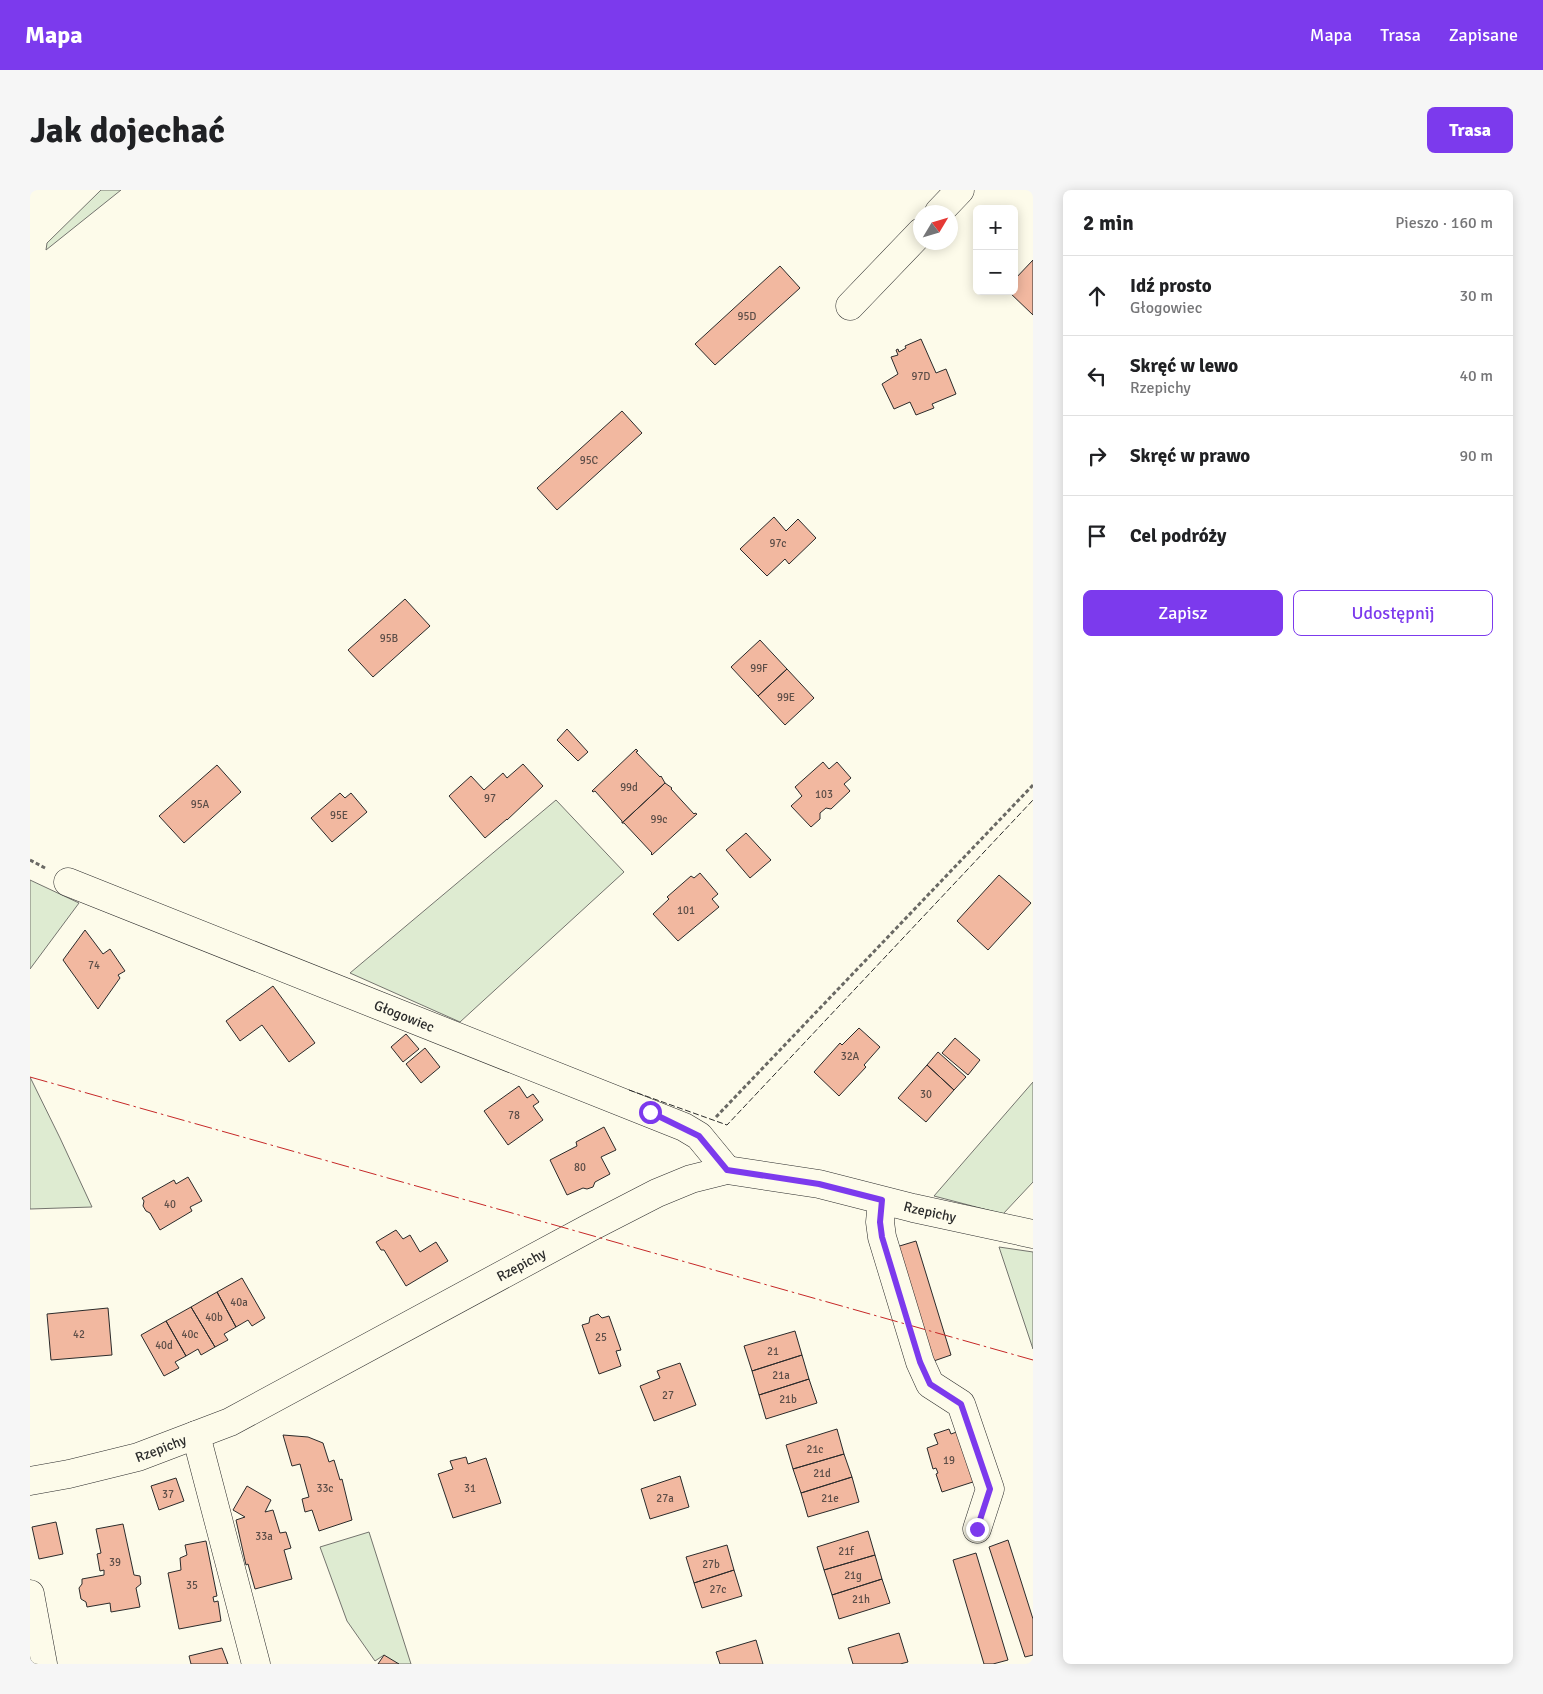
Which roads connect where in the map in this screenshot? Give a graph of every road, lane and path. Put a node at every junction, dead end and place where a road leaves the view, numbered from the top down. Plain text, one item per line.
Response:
1 (960, 190) edge
2 (946, 205) edge
3 (913, 239) edge
4 (850, 306) dead end
5 (1033, 784) edge
6 (68, 882) dead end
7 (699, 1136) junction
8 (727, 1170) junction
9 (882, 1200) junction
10 (1033, 1234) edge
11 (196, 1435) junction
12 (30, 1481) edge
13 (977, 1529) dead end
14 (30, 1594) edge
15 (43, 1664) edge
16 (256, 1664) edge

1 - 2 street
3 - 4 street
5 - 7 path
6 - 7 street, Głogowiec
7 - 8 street, Głogowiec
8 - 9 street, Rzepichy
8 - 11 street, Rzepichy
9 - 10 street, Rzepichy
9 - 13 street
11 - 12 street, Rzepichy
11 - 16 street
14 - 15 street

